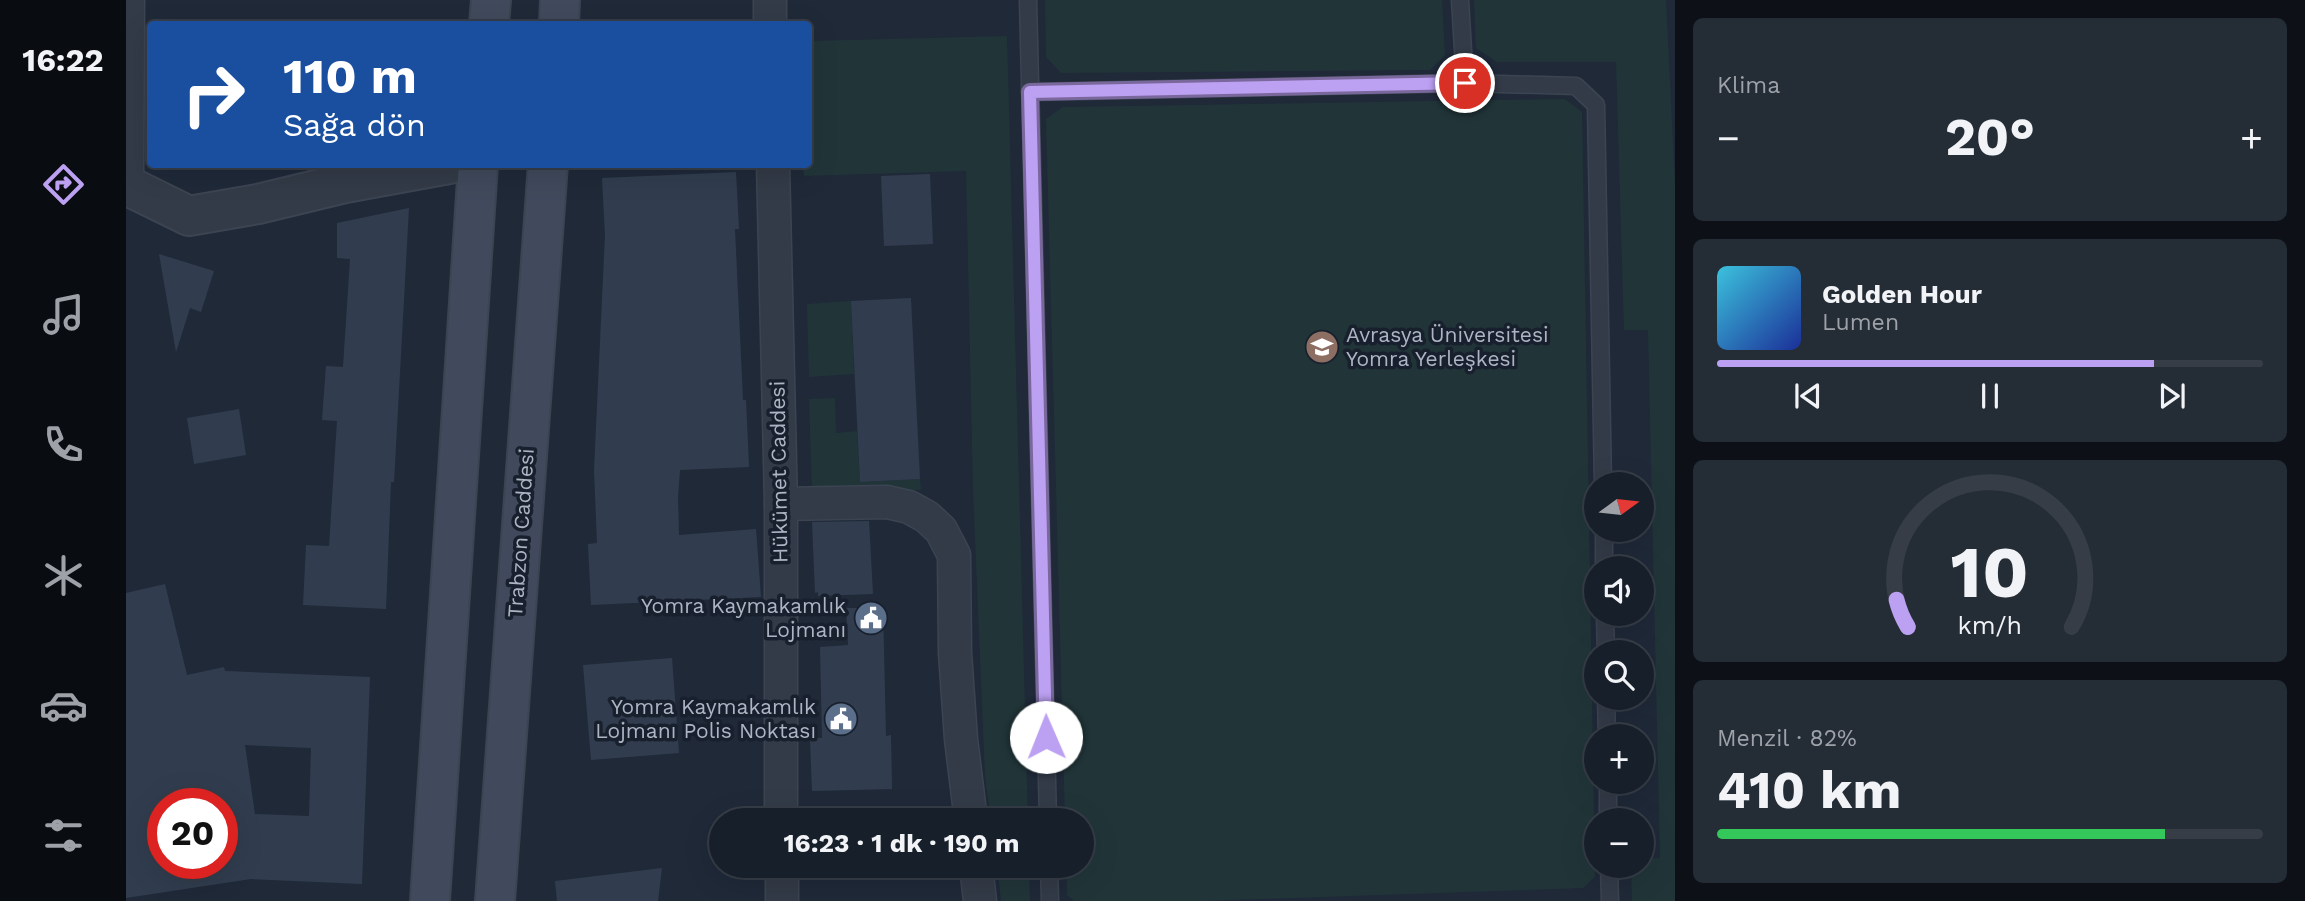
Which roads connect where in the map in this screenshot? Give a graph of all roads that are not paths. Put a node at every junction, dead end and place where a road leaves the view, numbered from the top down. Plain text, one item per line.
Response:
1 (128, 0) edge
2 (491, 0) edge
3 (561, 0) edge
4 (770, 0) edge
5 (1028, 0) edge
6 (1460, 0) edge
7 (489, 21) edge
8 (559, 21) edge
9 (770, 21) edge
10 (1465, 83) junction
11 (1030, 92) junction
12 (427, 168) edge
13 (478, 168) edge
14 (548, 168) edge
15 (773, 168) edge
16 (127, 185) edge
17 (1603, 472) edge
18 (781, 504) junction
19 (781, 808) edge
20 (969, 808) edge
21 (1048, 808) edge
22 (782, 878) edge
23 (977, 878) edge
24 (1049, 878) edge
25 (1609, 878) edge
26 (429, 901) edge
27 (495, 901) edge
28 (782, 901) edge
29 (980, 901) edge
30 (1050, 901) edge
31 (1610, 901) edge

1 - 16 street
2 - 7 main road
3 - 8 main road
4 - 9 street
5 - 11 lane
6 - 10 lane
10 - 11 lane
10 - 17 lane
11 - 21 lane
12 - 16 street
13 - 26 main road
14 - 27 main road, Trabzon Caddesi
15 - 18 street, Hükümet Caddesi
18 - 19 street, Hükümet Caddesi
18 - 20 street
22 - 28 street
23 - 29 street
24 - 30 lane
25 - 31 lane

